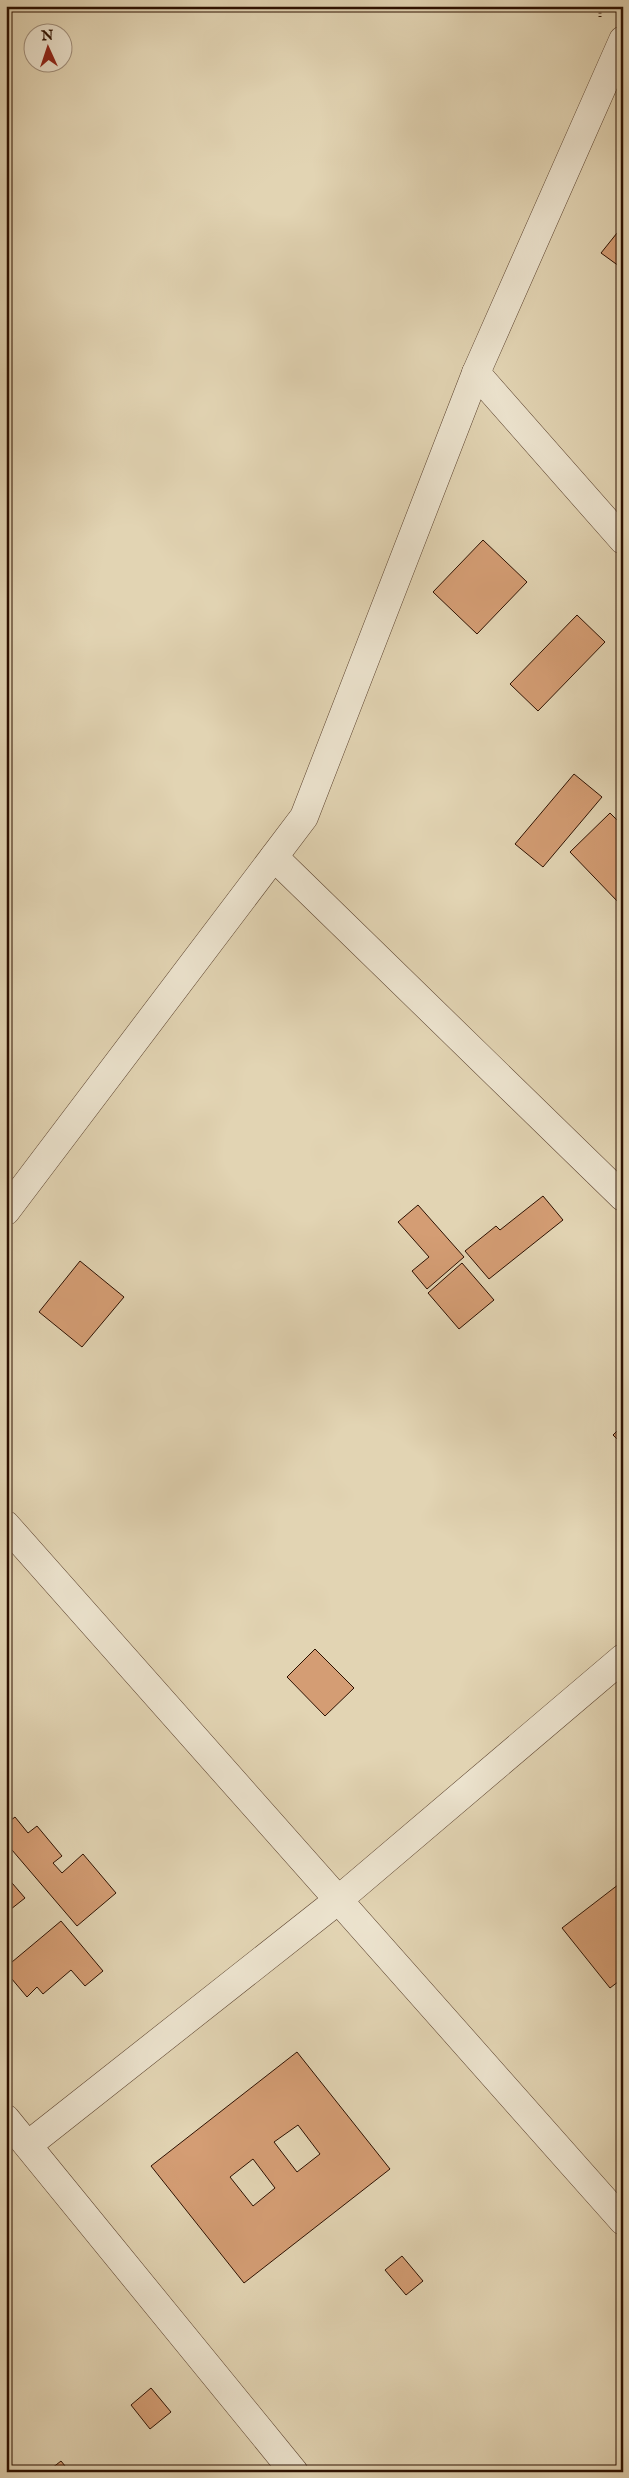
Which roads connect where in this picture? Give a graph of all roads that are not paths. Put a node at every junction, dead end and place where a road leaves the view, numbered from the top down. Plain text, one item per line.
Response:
1 (623, 40) edge
2 (476, 373) junction
3 (623, 540) edge
4 (274, 857) junction
5 (623, 1197) edge
6 (6, 1211) edge
7 (6, 1525) edge
8 (623, 1658) edge
9 (337, 1901) junction
10 (6, 2119) edge
11 (28, 2145) junction
12 (623, 2222) edge
13 (294, 2472) edge

1 - 2 street
2 - 3 street
2 - 4 street
4 - 5 street
4 - 6 street
7 - 9 street
8 - 9 street
9 - 11 street
9 - 12 street
10 - 11 street
11 - 13 street

